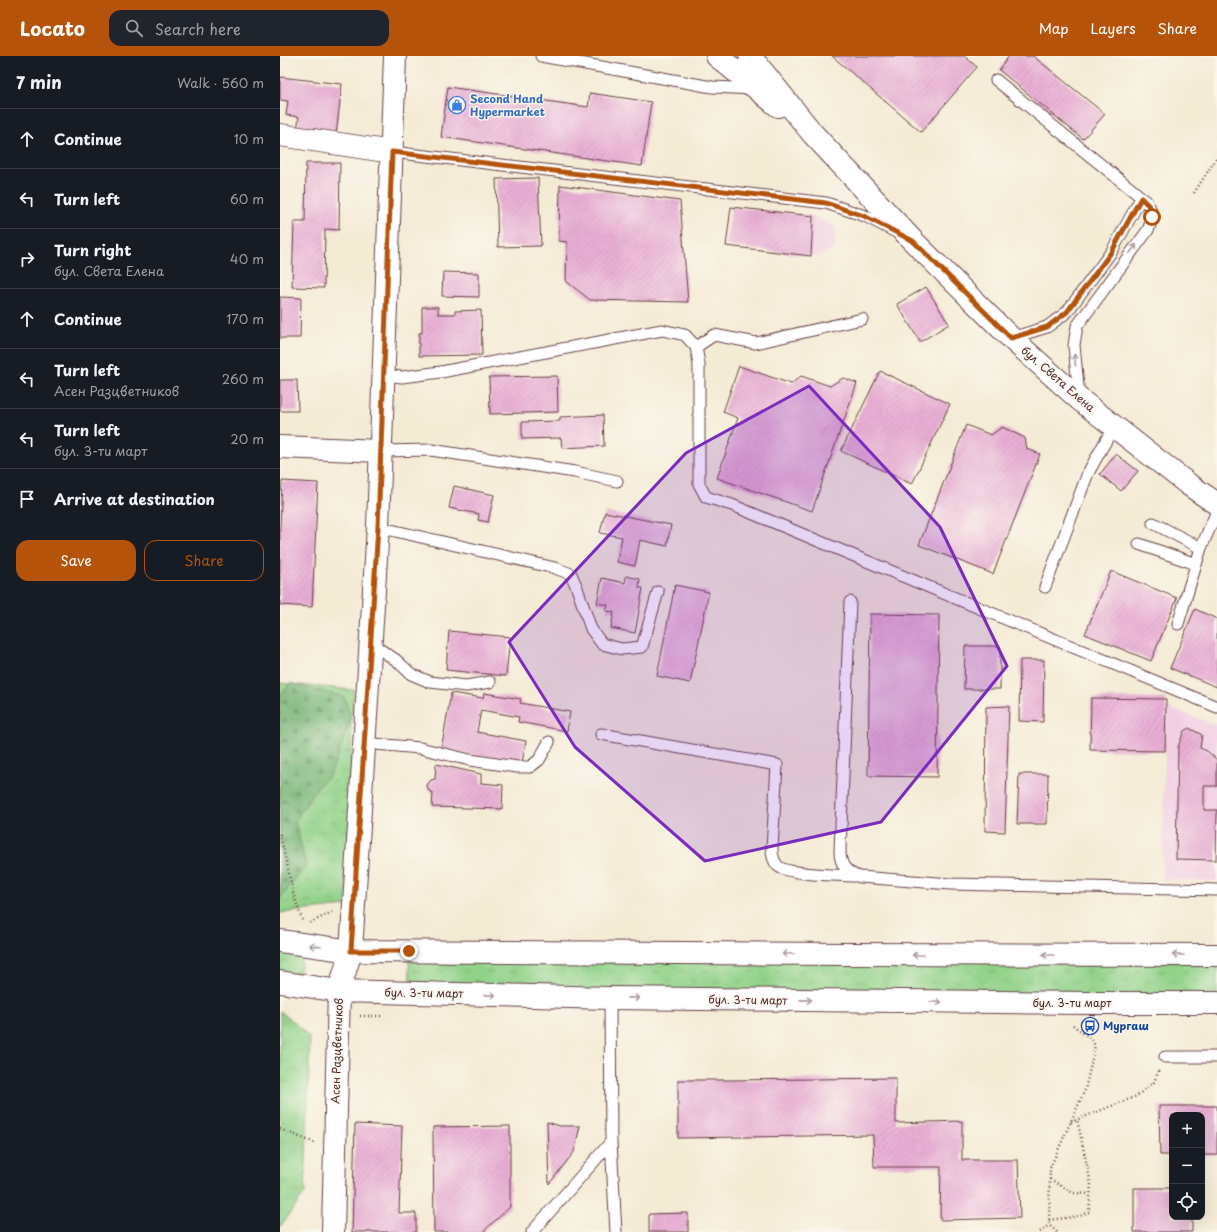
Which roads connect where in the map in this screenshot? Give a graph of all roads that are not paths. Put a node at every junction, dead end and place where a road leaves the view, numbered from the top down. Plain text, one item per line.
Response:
1 (395, 56) edge
2 (541, 56) edge
3 (717, 56) edge
4 (750, 56) edge
5 (996, 80) dead end
6 (757, 89) junction
7 (813, 134) junction
8 (280, 135) edge
9 (392, 152) junction
10 (1141, 198) junction
11 (913, 241) junction
12 (862, 319) dead end
13 (1011, 338) junction
14 (696, 347) junction
15 (384, 375) junction
16 (1079, 399) junction
17 (1114, 426) junction
18 (280, 447) edge
19 (381, 451) junction
20 (617, 481) dead end
21 (1217, 504) edge
22 (1217, 511) edge
23 (1153, 523) dead end
24 (378, 527) junction
25 (1139, 544) dead end
26 (1201, 548) junction
27 (1196, 564) junction
28 (1045, 588) dead end
29 (658, 592) dead end
30 (850, 602) dead end
31 (1178, 624) dead end
32 (370, 644) junction
33 (490, 682) dead end
34 (1217, 707) edge
35 (601, 734) dead end
36 (549, 742) dead end
37 (364, 743) junction
38 (860, 877) junction
39 (1217, 890) edge
40 (280, 941) edge
41 (351, 951) junction
42 (1217, 955) edge
43 (280, 982) edge
44 (339, 991) junction
45 (610, 998) junction
46 (1217, 1003) edge
47 (1165, 1057) road end
48 (1217, 1057) edge
49 (612, 1142) junction
50 (333, 1232) edge
51 (532, 1232) edge
52 (616, 1232) edge

1 - 9 street, Асен Разцветников
2 - 6 lane
3 - 6 street, бул. Света Елена
4 - 7 street, бул. Света Елена
5 - 10 lane
6 - 7 street, бул. Света Елена
7 - 11 street, бул. Света Елена
8 - 9 street
9 - 11 lane
9 - 15 street, Асен Разцветников
10 - 13 lane
16 -> 10 lane
11 - 13 street, бул. Света Елена
12 - 14 lane
13 - 16 street, бул. Света Елена
14 - 15 lane
14 - 34 lane
15 - 19 street, Асен Разцветников
16 - 17 street, бул. Света Елена
17 - 21 street, бул. Света Елена
17 - 28 lane
18 - 19 street
19 - 20 lane
19 - 24 street, Асен Разцветников
22 - 26 lane
23 - 26 lane
24 - 29 lane
24 - 32 street, Асен Разцветников
25 - 27 lane
26 - 27 lane
27 - 31 lane
30 - 38 lane
32 - 33 lane
32 - 37 street, Асен Разцветников
35 - 38 lane
36 - 37 lane
37 - 41 street, Асен Разцветников
38 - 39 lane
41 -> 40 street
42 -> 41 street
41 - 44 street, Асен Разцветников
43 - 44 street, бул. 3-ти март
44 -> 45 street, бул. 3-ти март
44 - 50 street, Асен Разцветников
45 -> 46 street, бул. 3-ти март
45 - 49 lane
47 - 48 lane
49 - 51 lane
49 - 52 lane

